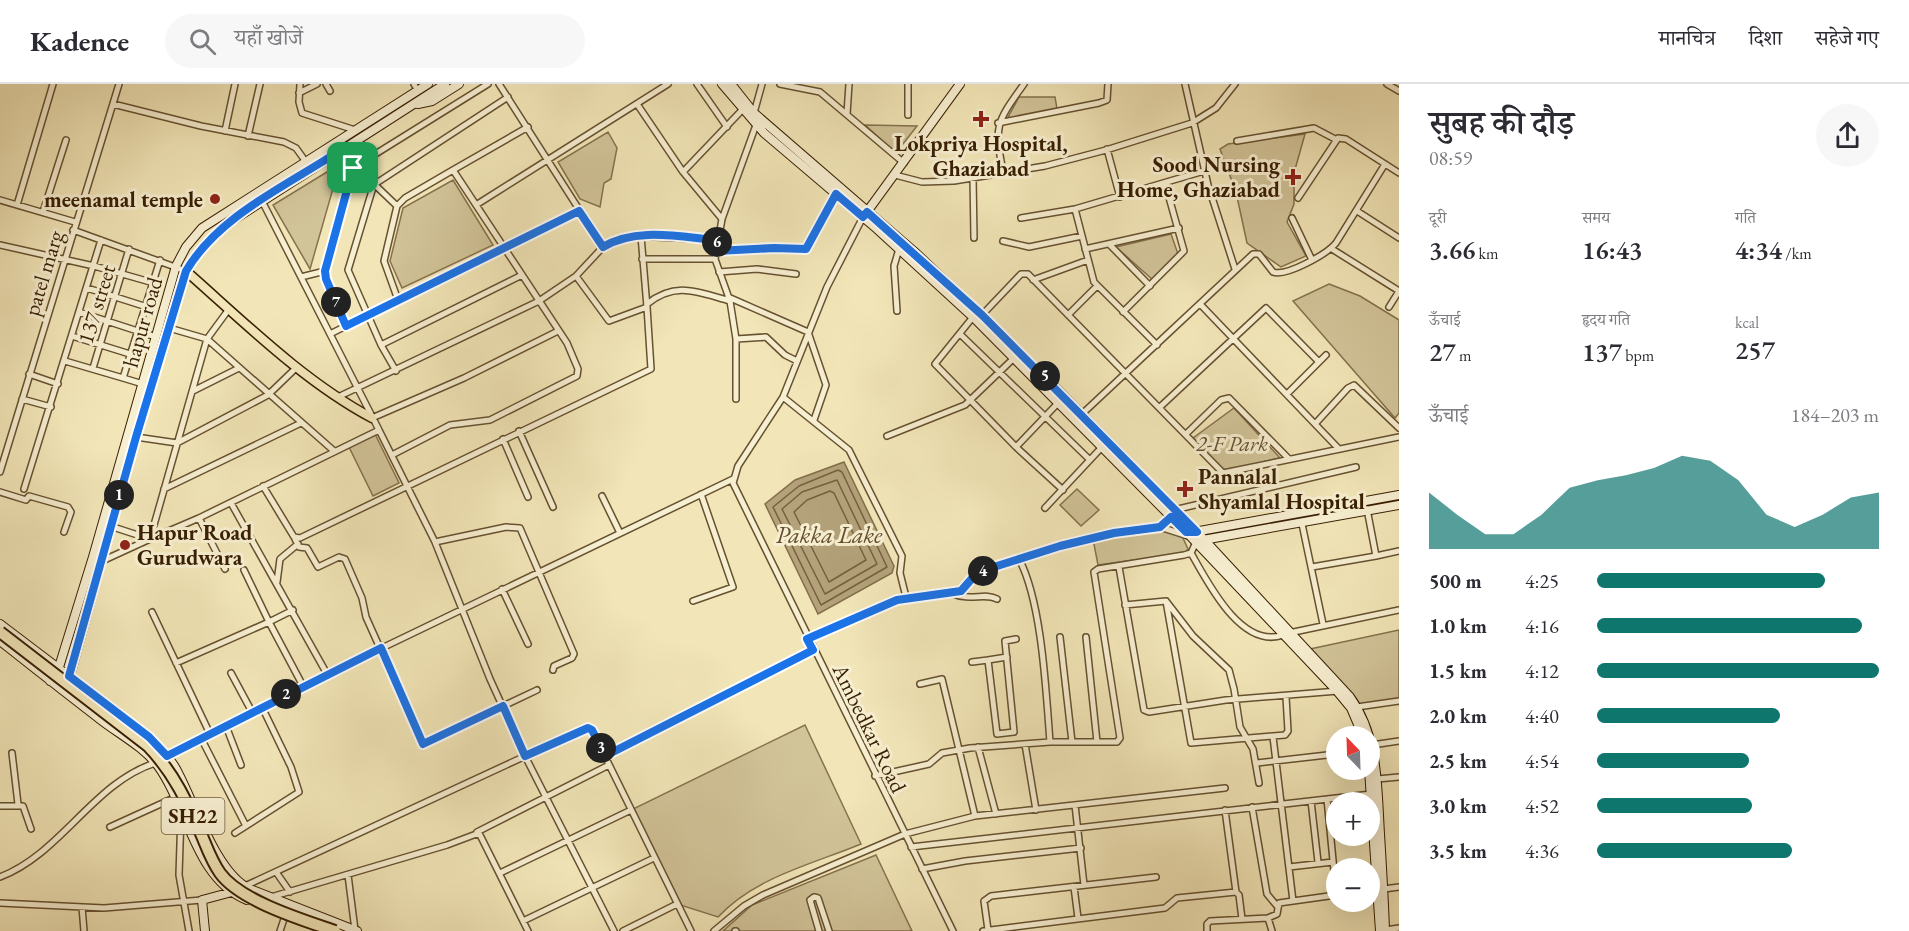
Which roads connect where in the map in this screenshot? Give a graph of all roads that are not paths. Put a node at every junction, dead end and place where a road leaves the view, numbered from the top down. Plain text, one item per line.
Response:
1 (53, 84) edge
2 (119, 84) edge
3 (236, 84) edge
4 (260, 84) edge
5 (300, 84) edge
6 (317, 84) edge
7 (326, 84) edge
8 (428, 84) edge
9 (459, 84) edge
10 (488, 84) edge
11 (499, 84) edge
12 (668, 84) edge
13 (697, 84) edge
14 (722, 84) edge
15 (731, 84) edge
16 (762, 84) edge
17 (780, 84) edge
18 (849, 84) edge
19 (908, 84) edge
20 (960, 84) edge
21 (1024, 84) edge
22 (1108, 84) edge
23 (1185, 84) edge
24 (1235, 84) edge
25 (1388, 84) edge
26 (416, 85) edge
27 (796, 85) edge
28 (441, 86) edge
29 (330, 91) dead end
30 (1399, 91) edge
31 (299, 93) junction
32 (408, 96) junction
33 (508, 97) junction
34 (112, 104) junction
35 (637, 104) junction
36 (411, 106) junction
37 (742, 109) junction
38 (754, 113) junction
39 (847, 114) junction
40 (908, 115) dead end
41 (998, 123) junction
42 (1192, 123) junction
43 (756, 125) junction
44 (727, 127) junction
45 (528, 128) junction
46 (355, 130) junction
47 (225, 131) junction
48 (248, 136) junction
49 (66, 140) dead end
50 (1335, 140) junction
51 (1237, 141) dead end
52 (1107, 149) junction
53 (333, 155) junction
54 (548, 160) junction
55 (306, 162) junction
56 (904, 163) junction
57 (1385, 164) junction
58 (353, 168) junction
59 (453, 171) junction
60 (1204, 171) junction
61 (682, 172) junction
62 (1003, 172) junction
63 (1399, 173) edge
64 (895, 175) junction
65 (973, 177) junction
66 (1165, 183) junction
67 (375, 184) junction
68 (836, 194) junction
69 (1120, 197) junction
70 (1298, 198) dead end
71 (0, 200) edge
72 (262, 201) junction
73 (16, 205) junction
74 (476, 205) junction
75 (397, 206) junction
76 (1076, 208) junction
77 (579, 211) junction
78 (1357, 211) junction
79 (43, 212) junction
80 (865, 215) junction
81 (1021, 218) dead end
82 (1292, 218) dead end
83 (722, 219) junction
84 (75, 222) junction
85 (1179, 228) junction
86 (73, 230) junction
87 (641, 236) junction
88 (1082, 236) junction
89 (974, 238) dead end
90 (1399, 238) edge
91 (101, 240) junction
92 (717, 240) junction
93 (1004, 241) dead end
94 (1109, 244) junction
95 (0, 245) edge
96 (603, 247) junction
97 (129, 249) junction
98 (506, 249) junction
99 (899, 249) junction
100 (1085, 249) junction
101 (1332, 249) junction
102 (716, 251) junction
103 (63, 258) junction
104 (642, 259) junction
105 (715, 259) junction
106 (160, 260) junction
107 (1088, 260) junction
108 (1312, 260) junction
109 (94, 266) junction
110 (176, 266) junction
111 (1235, 269) junction
112 (186, 271) junction
113 (325, 271) junction
114 (719, 272) junction
115 (522, 274) junction
116 (796, 274) dead end
117 (122, 275) junction
118 (576, 276) junction
119 (301, 277) junction
120 (1033, 280) junction
121 (154, 283) junction
122 (1097, 286) junction
123 (1150, 286) junction
124 (87, 288) junction
125 (1399, 291) edge
126 (115, 298) junction
127 (729, 299) junction
128 (398, 300) junction
129 (539, 301) junction
130 (1200, 303) junction
131 (647, 306) junction
132 (147, 307) junction
133 (1389, 307) dead end
134 (229, 309) junction
135 (897, 311) dead end
136 (79, 312) junction
137 (1123, 312) junction
138 (368, 315) junction
139 (982, 315) junction
140 (1068, 315) junction
141 (973, 317) junction
142 (108, 321) junction
143 (346, 326) junction
144 (169, 328) junction
145 (140, 331) junction
146 (558, 331) junction
147 (808, 332) junction
148 (330, 334) junction
149 (960, 334) junction
150 (72, 336) junction
151 (1232, 337) junction
152 (156, 338) junction
153 (207, 339) junction
154 (736, 339) junction
155 (100, 345) junction
156 (381, 345) junction
157 (1157, 345) junction
158 (133, 355) junction
159 (1326, 355) dead end
160 (1014, 358) junction
161 (65, 361) junction
162 (797, 361) junction
163 (1319, 362) junction
164 (297, 367) junction
165 (93, 368) junction
166 (239, 368) junction
167 (396, 371) junction
168 (1000, 372) junction
169 (1128, 373) junction
170 (29, 374) junction
171 (123, 378) junction
172 (58, 384) junction
173 (143, 384) junction
174 (358, 388) junction
175 (193, 391) junction
176 (1287, 394) junction
177 (268, 395) junction
178 (339, 397) junction
179 (783, 397) junction
180 (22, 399) junction
181 (736, 399) dead end
182 (970, 401) junction
183 (1059, 402) junction
184 (51, 407) junction
185 (1160, 407) junction
186 (1082, 414) junction
187 (1047, 416) junction
188 (372, 418) junction
189 (814, 420) junction
190 (301, 423) junction
191 (1315, 424) junction
192 (1399, 428) edge
193 (379, 430) junction
194 (519, 431) junction
195 (1186, 434) junction
196 (887, 436) dead end
197 (136, 437) junction
198 (1399, 437) edge
199 (503, 439) junction
200 (177, 443) junction
201 (1016, 447) junction
202 (1102, 447) junction
203 (1338, 448) junction
204 (334, 451) junction
205 (392, 455) junction
206 (1289, 459) junction
207 (1090, 460) junction
208 (1356, 467) dead end
209 (0, 472) edge
210 (733, 479) junction
211 (408, 485) junction
212 (263, 486) junction
213 (24, 489) dead end
214 (164, 489) junction
215 (1063, 490) junction
216 (0, 492) edge
217 (701, 494) junction
218 (1399, 495) edge
219 (602, 496) dead end
220 (528, 497) dead end
221 (231, 502) junction
222 (1399, 505) edge
223 (1366, 506) junction
224 (553, 507) dead end
225 (1045, 508) dead end
226 (1174, 513) junction
227 (200, 518) junction
228 (1302, 524) junction
229 (110, 526) junction
230 (1160, 527) junction
231 (64, 532) dead end
232 (620, 533) junction
233 (1193, 536) junction
234 (150, 539) junction
235 (1205, 540) junction
236 (296, 542) junction
237 (435, 542) junction
238 (1399, 551) edge
239 (1191, 553) junction
240 (1376, 556) junction
241 (1399, 557) edge
242 (1019, 559) junction
243 (102, 561) junction
244 (1119, 567) junction
245 (1312, 567) junction
246 (225, 569) dead end
247 (244, 570) dead end
248 (538, 572) junction
249 (277, 582) junction
250 (502, 589) junction
251 (949, 593) junction
252 (906, 597) junction
253 (997, 598) dead end
254 (693, 601) dead end
255 (1166, 601) junction
256 (1125, 605) junction
257 (462, 608) junction
258 (293, 610) junction
259 (1399, 610) edge
260 (152, 612) dead end
261 (269, 622) junction
262 (0, 624) edge
263 (1323, 624) junction
264 (0, 632) edge
265 (1286, 634) junction
266 (1060, 637) dead end
267 (1086, 637) dead end
268 (807, 639) junction
269 (1016, 639) dead end
270 (0, 640) edge
271 (528, 645) dead end
272 (381, 648) junction
273 (813, 650) junction
274 (1006, 657) junction
275 (988, 660) junction
276 (972, 662) dead end
277 (176, 663) junction
278 (58, 667) junction
279 (553, 670) dead end
280 (231, 673) dead end
281 (327, 674) junction
282 (50, 681) junction
283 (65, 682) junction
284 (920, 684) dead end
285 (303, 686) junction
286 (1339, 689) junction
287 (537, 690) dead end
288 (1286, 696) junction
289 (1235, 699) junction
290 (1399, 701) edge
291 (503, 706) junction
292 (262, 707) junction
293 (1183, 707) junction
294 (1357, 707) junction
295 (252, 712) junction
296 (226, 726) junction
297 (1359, 726) edge
298 (1364, 726) edge
299 (1005, 733) junction
300 (210, 734) junction
301 (1273, 737) junction
302 (201, 738) junction
303 (1247, 739) junction
304 (1399, 741) edge
305 (1050, 742) junction
306 (1072, 742) junction
307 (1097, 742) junction
308 (1026, 744) junction
309 (1380, 744) edge
310 (1006, 745) junction
311 (978, 747) junction
312 (960, 749) junction
313 (12, 753) dead end
314 (1326, 755) edge
315 (167, 756) junction
316 (525, 756) junction
317 (605, 756) junction
318 (1276, 761) junction
319 (155, 763) junction
320 (1257, 763) junction
321 (241, 765) dead end
322 (609, 765) junction
323 (875, 776) junction
324 (1399, 777) edge
325 (1380, 779) edge
326 (1377, 780) edge
327 (1259, 783) dead end
328 (1225, 788) dead end
329 (546, 796) junction
330 (176, 797) junction
331 (1326, 799) edge
332 (1311, 801) junction
333 (18, 804) junction
334 (1280, 804) junction
335 (0, 806) edge
336 (181, 806) junction
337 (1075, 806) junction
338 (1252, 807) junction
339 (631, 810) junction
340 (1036, 810) junction
341 (1225, 810) junction
342 (996, 814) junction
343 (975, 816) junction
344 (110, 826) dead end
345 (246, 826) junction
346 (1078, 826) junction
347 (31, 829) dead end
348 (476, 832) junction
349 (235, 833) dead end
350 (905, 834) junction
351 (568, 840) junction
352 (911, 847) junction
353 (1081, 848) junction
354 (221, 857) junction
355 (654, 858) junction
356 (1377, 858) edge
357 (1318, 862) junction
358 (1326, 862) edge
359 (208, 865) junction
360 (1289, 867) junction
361 (922, 869) junction
362 (276, 872) junction
363 (500, 873) junction
364 (348, 874) junction
365 (0, 876) edge
366 (1156, 877) dead end
367 (1084, 885) junction
368 (224, 886) junction
369 (243, 886) junction
370 (593, 886) junction
371 (1074, 886) junction
372 (1399, 887) edge
373 (1380, 890) edge
374 (232, 892) junction
375 (290, 892) junction
376 (1236, 892) junction
377 (1326, 895) edge
378 (210, 896) junction
379 (270, 897) junction
380 (185, 899) junction
381 (202, 900) junction
382 (1293, 901) junction
383 (0, 903) edge
384 (677, 904) junction
385 (1277, 906) junction
386 (82, 907) junction
387 (1379, 912) edge
388 (285, 916) junction
389 (1078, 918) junction
390 (1268, 918) junction
391 (1242, 919) junction
392 (523, 921) junction
393 (332, 926) edge
394 (1399, 928) edge
395 (612, 930) edge
396 (84, 931) edge
397 (189, 931) edge
398 (206, 931) edge
399 (280, 931) edge
400 (320, 931) edge
401 (327, 931) edge
402 (356, 931) edge
403 (528, 931) edge
404 (623, 931) edge
405 (691, 931) edge
406 (714, 931) edge
407 (819, 931) edge
408 (829, 931) edge
409 (953, 931) edge
410 (985, 931) edge
411 (1207, 931) edge
412 (1272, 931) edge
413 (1381, 931) edge

1 - 73 street
2 - 34 street, patel marg
3 - 47 street
4 - 48 street
5 - 31 street
6 - 31 street
7 - 29 street
8 - 32 street, hapur road
9 - 36 street
10 - 58 street
11 - 33 street
12 - 35 street
13 - 44 street
14 - 37 street
15 - 38 street
16 - 38 street
17 - 27 street
18 - 39 street
19 - 40 street
20 - 56 street
21 - 41 street
22 - 41 street
23 - 42 street
24 - 42 street
25 - 30 street
26 - 32 street
27 - 39 street
28 - 36 street
31 - 46 street
32 - 46 street, hapur road
33 - 45 street
33 - 67 street
34 - 47 street
34 - 84 street, patel marg
35 - 54 street
35 - 61 street
36 - 53 street, hapur road
37 - 43 street
37 - 44 street
38 - 80 street
39 - 56 street
41 - 62 street
42 - 52 street
42 - 60 street
43 - 68 street
43 - 83 street
44 - 61 street
45 - 54 street
45 - 59 street
46 - 55 street, hapur road
47 - 48 street
48 - 55 street
49 - 79 street
50 - 51 street
50 - 57 street
50 - 70 street
52 - 62 street
52 - 69 street
53 - 58 street
53 - 72 street, hapur road
54 - 74 street
54 - 77 street
55 - 110 street, hapur road
56 - 64 street
57 - 63 street
57 - 78 street
58 - 67 street
58 - 113 street
59 - 74 street
59 - 75 street
60 - 66 street
60 - 111 street
61 - 83 street
62 - 65 street
64 - 65 street
64 - 80 street
65 - 89 street
66 - 69 street
66 - 85 street
67 - 75 street
67 - 138 street
68 - 80 street
68 - 102 street
69 - 76 street
71 - 73 street
72 - 112 street, hapur road
72 - 119 street
73 - 79 street
74 - 98 street
75 - 128 street
76 - 81 street
76 - 88 street
77 - 96 street
77 - 98 street
78 - 90 street
78 - 101 street
79 - 84 street
80 - 99 street
80 - 139 street
80 - 147 street
82 - 108 street
83 - 92 street
84 - 86 street, patel marg
85 - 94 street
85 - 123 street
86 - 91 street
86 - 103 street, patel marg
87 - 92 street
87 - 96 street
87 - 104 street
88 - 93 street
88 - 100 street
91 - 97 street
91 - 109 street
92 - 102 street
94 - 100 street
94 - 123 street
95 - 103 street
96 - 118 street
97 - 106 street
97 - 117 street, 137 street
98 - 115 street
98 - 128 street
99 - 135 street
99 - 141 street
100 - 107 street
101 - 108 street
101 - 125 street
102 - 105 street
103 - 109 street
103 - 170 street, patel marg
104 - 105 street
104 - 131 street
105 - 114 street
106 - 110 street
106 - 121 street
107 - 120 street
107 - 122 street
108 - 111 street
109 - 117 street
109 - 124 street
110 - 112 street
110 - 152 street, hapur road
111 - 130 street
112 - 134 main road
112 - 144 street, hapur road
113 - 119 street
113 - 143 street
114 - 116 street
114 - 127 street
115 - 129 street
115 - 156 street
117 - 121 street
117 - 126 street, 137 street
118 - 129 street
118 - 131 street
119 - 148 street
120 - 139 street
120 - 140 street
121 - 132 street
122 - 137 street
122 - 140 street
123 - 137 street
124 - 126 street
124 - 136 street
125 - 133 street
126 - 132 street
126 - 142 street, 137 street
127 - 131 street
127 - 147 street
127 - 154 street
128 - 138 street
129 - 146 street
129 - 167 street
130 - 151 street
130 - 157 street
131 - 194 street
132 - 145 street
134 - 153 street
134 - 164 main road
136 - 142 street
136 - 150 street
137 - 157 street
138 - 143 street
138 - 156 street
139 - 186 street
140 - 169 street
141 - 149 street
141 - 160 street
142 - 145 street
142 - 155 street, 137 street
143 - 148 street
144 - 153 street
144 - 197 street, hapur road
145 - 152 street
145 - 158 street
146 - 188 street
146 - 205 street
147 - 162 street
147 - 189 street
148 - 174 street
149 - 168 street
149 - 182 street
150 - 155 street
150 - 161 street
151 - 163 street
151 - 176 street
151 - 185 street
152 - 173 street, hapur road
153 - 166 street
153 - 175 street
154 - 162 street
154 - 181 street
155 - 158 street
155 - 165 street, 137 street
156 - 167 street
157 - 169 street
158 - 171 street
159 - 163 street
160 - 168 street
160 - 183 street
161 - 165 street
161 - 172 street
162 - 179 street
163 - 176 street
164 - 177 street
164 - 178 main road
165 - 171 street
166 - 175 street
166 - 177 street
167 - 174 street
168 - 182 street
168 - 187 street
169 - 185 street
169 - 186 street
170 - 172 street
170 - 180 street, patel marg
171 - 173 street
172 - 184 street
173 - 278 street, hapur road
174 - 178 street
174 - 188 street
175 - 200 street
176 - 191 street
177 - 190 street
177 - 200 street
178 - 188 main road
179 - 189 street
179 - 210 street
180 - 184 street
180 - 209 street, patel marg
182 - 196 street
182 - 201 street
183 - 187 street
183 - 202 street
184 - 213 street
185 - 195 street
186 - 226 street
187 - 201 street
187 - 207 street
188 - 193 street
189 - 252 street
190 - 204 street
190 - 214 street
191 - 192 street
191 - 203 street
193 - 204 street
193 - 205 street
194 - 199 street
194 - 224 street
195 - 206 street
195 - 206 street
197 - 200 street
197 - 229 street, hapur road
198 - 203 street
199 - 211 street
199 - 220 street
200 - 214 street
201 - 215 street
202 - 207 street
202 - 226 street
203 - 206 street
204 - 212 street
205 - 211 street
207 - 215 street
208 - 226 street
210 - 217 street
210 - 268 street, Ambedkar Road
211 - 236 street
211 - 237 street
212 - 221 street
212 - 236 street
214 - 234 street
215 - 225 street
216 - 231 street
217 - 232 street
217 - 254 street
218 - 223 street
219 - 232 street
221 - 227 street
221 - 249 street
222 - 223 street
223 - 228 street
223 - 233 street
223 - 240 street
226 - 230 street
226 - 233 street
227 - 234 street
227 - 246 street
228 - 235 street
228 - 245 street
229 - 234 street
229 - 243 street, hapur road
230 - 233 street
230 - 242 street
232 - 248 street
233 - 235 street
233 - 239 street
233 - 265 street
234 - 243 street
235 - 265 street
236 - 249 street
236 - 272 street
237 - 248 street
237 - 257 street
238 - 240 street
238 - 241 street
239 - 244 street
239 - 265 street
240 - 245 street
242 - 251 street
242 - 305 street
243 - 283 street, hapur road
244 - 256 street
244 - 307 street
245 - 263 street
247 - 261 street
248 - 250 street
248 - 279 street
249 - 258 street
250 - 257 street
250 - 271 street
251 - 252 street
251 - 253 street
252 - 268 street
255 - 256 street
255 - 289 street
255 - 293 street
256 - 293 street
257 - 272 street
257 - 291 street
258 - 261 street
258 - 281 street
259 - 263 street
260 - 277 street
261 - 277 street
261 - 285 street
262 - 278 street
263 - 265 street
264 - 283 highway, bridge
265 - 286 street
266 - 306 street
267 - 307 street
268 - 273 street, Ambedkar Road
269 - 274 street
270 - 282 street
272 - 281 street
272 - 291 street
273 - 317 street
273 - 323 street, Ambedkar Road
274 - 275 street
274 - 299 street
275 - 276 street
275 - 299 street
277 - 300 street
278 - 282 street, hapur road
278 - 283 street
280 - 295 street
281 - 285 street
282 - 283 street
283 - 315 street
283 - 319 street
283 - 393 highway, SH22, bridge
284 - 312 street
285 - 292 street
286 - 288 street
286 - 294 street
286 - 297 street
287 - 291 street
288 - 289 street
288 - 301 street
289 - 293 street
289 - 303 street
290 - 294 street
291 - 316 street
292 - 295 street
292 - 345 street
293 - 303 street
294 - 298 street
295 - 296 street
296 - 300 street
296 - 321 street
299 - 310 street
300 - 302 street
301 - 303 street
301 - 318 street
302 - 315 street
302 - 345 street
303 - 320 street
304 - 309 street
305 - 306 street
305 - 308 street
306 - 307 street
308 - 310 street
308 - 340 street
310 - 311 street
311 - 312 street
311 - 342 street
312 - 323 street
312 - 343 street
313 - 333 street
314 - 318 street
315 - 354 street
316 - 317 street
316 - 329 street
316 - 362 street
317 - 322 street
318 - 320 street
318 - 334 street
319 - 330 street
319 - 365 street
320 - 327 street
322 - 329 street
322 - 339 street
323 - 350 street, Ambedkar Road
324 - 325 street
326 - 356 street
328 - 337 street
329 - 348 street
329 - 351 street
330 - 336 street
330 - 344 street
331 - 332 street
332 - 334 street
332 - 357 street
333 - 335 street
333 - 347 street
334 - 338 street
334 - 360 street
336 - 359 street
336 - 380 street
337 - 340 street
337 - 346 street
338 - 341 street
338 - 385 street
339 - 351 street
339 - 355 street
340 - 342 street
341 - 346 street
341 - 376 street
342 - 343 street
343 - 350 street
345 - 349 street
346 - 352 street
346 - 353 street
348 - 363 street
348 - 364 street
350 - 352 street, Ambedkar Road
350 - 406 street
351 - 363 street
351 - 370 street
352 - 361 street, Ambedkar Road
353 - 361 street
353 - 367 street
354 - 359 street
354 - 369 street
355 - 370 street
355 - 384 street
357 - 358 street
357 - 360 street
359 - 368 street
360 - 382 street
361 - 409 street, Ambedkar Road
362 - 369 street
362 - 375 street
363 - 392 street
364 - 375 street
364 - 402 street
366 - 367 street
367 - 371 street
368 - 374 street
368 - 378 street
369 - 379 street
370 - 392 street
370 - 395 street
371 - 389 street
371 - 410 street
372 - 373 street
374 - 378 street
374 - 388 street
375 - 379 street
376 - 389 street
376 - 391 street
377 - 382 street
378 - 381 street
379 - 393 street
380 - 381 street
380 - 386 street
380 - 397 street
381 - 398 street
382 - 385 street
383 - 386 street
384 - 404 street
384 - 405 street
385 - 390 street
386 - 396 street
387 - 413 street
388 - 399 street
388 - 400 street
389 - 410 street
390 - 391 street
390 - 412 street
391 - 411 street
392 - 403 street
393 - 401 street
393 - 402 street
394 - 413 street
407 - 408 street

